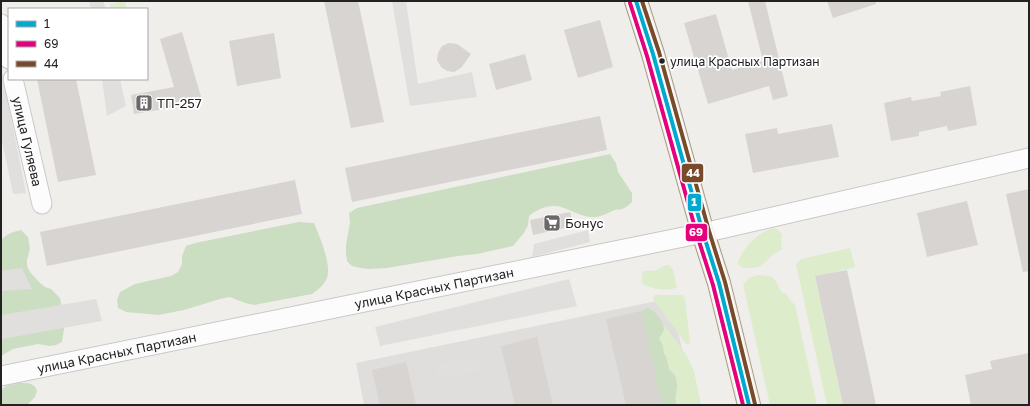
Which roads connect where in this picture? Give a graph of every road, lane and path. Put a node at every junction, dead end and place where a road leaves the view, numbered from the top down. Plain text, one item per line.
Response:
1 (636, 1) edge
2 (1, 24) edge
3 (8, 55) edge
4 (14, 80) edge
5 (1029, 158) edge
6 (42, 204) dead end
7 (703, 234) junction
8 (1, 376) edge
9 (749, 405) edge

1 - 7 main road
2 - 3 street
4 - 6 street, улица Гуляева
5 - 7 street, улица Красных Партизан
7 - 8 street, улица Красных Партизан
7 - 9 main road

